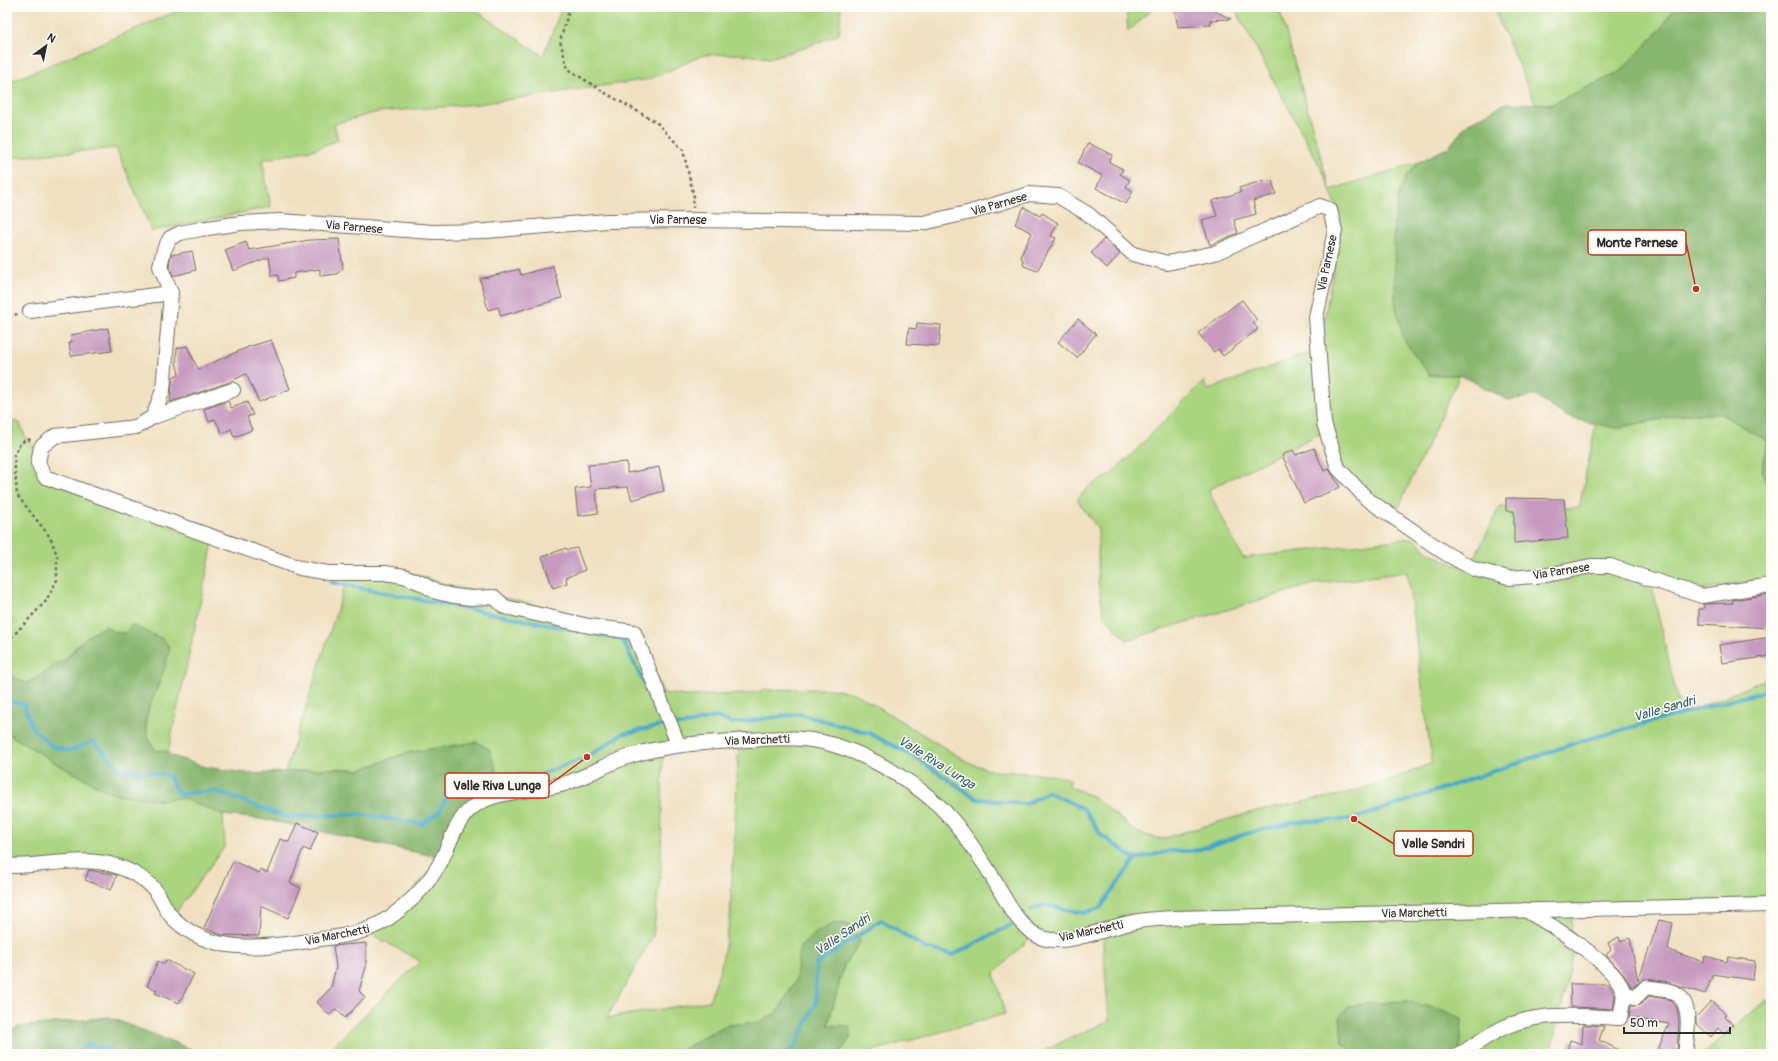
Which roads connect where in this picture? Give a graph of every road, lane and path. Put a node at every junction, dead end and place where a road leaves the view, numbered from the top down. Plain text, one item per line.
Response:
1 (570, 7) edge
2 (693, 220) junction
3 (171, 293) junction
4 (30, 311) dead end
5 (233, 390) dead end
6 (153, 417) junction
7 (55, 436) junction
8 (1771, 585) edge
9 (7, 642) edge
10 (675, 738) junction
11 (7, 866) edge
12 (1771, 905) edge
13 (1524, 910) junction
14 (1624, 992) junction
15 (1460, 1054) edge
16 (1685, 1054) edge

1 - 2 path
2 - 3 street, Via Parnese
2 - 8 street, Via Parnese
3 - 4 street
3 - 6 street, Via Parnese
5 - 6 street
6 - 7 street
7 - 9 path
7 - 10 street
10 - 11 street, Via Marchetti
10 - 13 street, Via Marchetti
12 - 13 street, Via Marchetti
13 - 14 street
14 - 15 street
14 - 16 street

